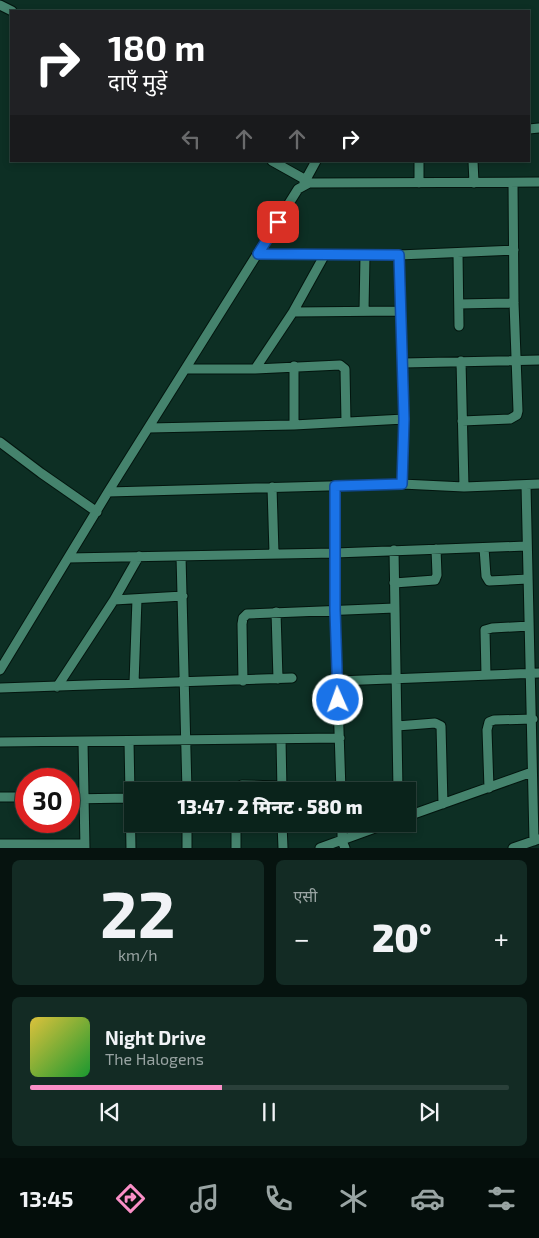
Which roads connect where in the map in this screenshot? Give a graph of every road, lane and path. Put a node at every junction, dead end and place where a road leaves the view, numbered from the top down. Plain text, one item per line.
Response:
1 (274, 162) edge
2 (315, 162) edge
3 (418, 162) edge
4 (473, 162) edge
5 (304, 182) junction
6 (539, 182) edge
7 (419, 183) junction
8 (474, 183) junction
9 (513, 183) junction
10 (514, 250) junction
11 (458, 253) junction
12 (258, 254) junction
13 (365, 255) junction
14 (399, 255) junction
15 (324, 256) junction
16 (514, 303) junction
17 (459, 304) junction
18 (364, 311) junction
19 (401, 311) junction
20 (293, 312) junction
21 (460, 326) dead end
22 (516, 360) junction
23 (539, 360) edge
24 (461, 361) junction
25 (402, 363) junction
26 (294, 366) junction
27 (186, 369) junction
28 (255, 369) junction
29 (404, 419) junction
30 (462, 421) junction
31 (346, 422) junction
32 (294, 425) junction
33 (149, 428) junction
34 (0, 442) edge
35 (402, 484) junction
36 (539, 484) edge
37 (526, 485) junction
38 (335, 486) junction
39 (272, 487) junction
40 (464, 488) junction
41 (108, 492) junction
42 (97, 512) junction
43 (526, 546) junction
44 (484, 548) junction
45 (436, 549) junction
46 (394, 550) junction
47 (274, 553) junction
48 (335, 553) junction
49 (139, 556) junction
50 (182, 556) junction
51 (68, 558) junction
52 (528, 579) junction
53 (394, 583) junction
54 (184, 596) junction
55 (137, 599) junction
56 (114, 600) junction
57 (395, 608) junction
58 (335, 610) junction
59 (276, 612) junction
60 (529, 626) junction
61 (0, 670) edge
62 (535, 673) edge
63 (486, 675) junction
64 (292, 678) dead end
65 (395, 678) junction
66 (278, 679) junction
67 (243, 681) junction
68 (338, 681) junction
69 (185, 682) junction
70 (134, 683) junction
71 (56, 687) junction
72 (0, 688) edge
73 (532, 719) junction
74 (397, 726) junction
75 (340, 738) junction
76 (281, 739) junction
77 (129, 741) junction
78 (186, 741) junction
79 (0, 742) edge
80 (83, 742) junction
81 (532, 772) junction
82 (130, 782) edge
83 (187, 782) edge
84 (282, 782) edge
85 (341, 782) edge
86 (398, 782) edge
87 (489, 788) junction
88 (0, 797) edge
89 (15, 798) edge
90 (124, 798) edge
91 (80, 799) edge
92 (84, 799) junction
93 (442, 804) junction
94 (416, 813) edge
95 (130, 832) edge
96 (187, 832) edge
97 (236, 832) edge
98 (282, 832) edge
99 (369, 832) edge
100 (537, 840) edge
101 (0, 844) edge
102 (344, 844) edge
103 (85, 846) edge
104 (130, 848) edge
105 (187, 848) edge
106 (236, 848) edge
107 (283, 848) edge
108 (320, 848) edge
109 (513, 848) edge

1 - 5 street
2 - 5 street
3 - 7 street
4 - 8 street
5 - 7 street
5 - 12 street
6 - 9 street
7 - 8 street
8 - 9 street
9 - 10 street
10 - 11 street
10 - 16 street
11 - 14 street
11 - 17 street
12 - 15 street
12 - 27 street
13 - 14 street
13 - 15 street
13 - 18 street
14 - 19 street
15 - 20 street
16 - 17 street
16 - 22 street
17 - 21 street
18 - 19 street
18 - 20 street
19 - 25 street
20 - 28 street
22 - 23 street
22 - 24 street
22 - 30 street
24 - 25 street
24 - 30 street
25 - 29 street
26 - 28 street
26 - 31 street
26 - 32 street
27 - 28 street
27 - 33 street
29 - 31 street
29 - 35 street
30 - 40 street
31 - 32 street
32 - 33 street
33 - 41 street
34 - 42 street
35 - 38 street
35 - 40 street
36 - 37 street
37 - 40 street
37 - 43 street
38 - 39 street
38 - 48 street
39 - 41 street
39 - 47 street
41 - 42 street
42 - 51 street
43 - 44 street
43 - 52 street
44 - 45 street
44 - 52 street
45 - 46 street
45 - 53 street
46 - 48 street
46 - 53 street
47 - 48 street
47 - 50 street
48 - 58 street
49 - 50 street
49 - 51 street
49 - 56 street
50 - 54 street
51 - 61 street
52 - 60 street
53 - 57 street
54 - 55 street
54 - 69 street
55 - 56 street
55 - 70 street
56 - 71 street
57 - 58 street
57 - 65 street
58 - 59 street
58 - 68 street
59 - 66 street
59 - 67 street
60 - 62 street
60 - 63 street
62 - 63 street
62 - 73 street
63 - 65 street
64 - 66 street
65 - 68 street
65 - 74 street
66 - 67 street
67 - 69 street
68 - 75 street
69 - 70 street
69 - 78 street
70 - 71 street
71 - 72 street
73 - 81 street
73 - 87 street
74 - 86 street
74 - 93 street
75 - 76 street
75 - 85 street
76 - 78 street
76 - 84 street
77 - 78 street
77 - 80 street
77 - 82 street
78 - 83 street
79 - 80 street
80 - 92 street
81 - 87 street
81 - 100 street
87 - 93 street
88 - 89 street
90 - 92 street
91 - 92 street
92 - 103 street
93 - 94 street
95 - 104 street
96 - 105 street
97 - 106 street
98 - 107 street
99 - 102 street
100 - 109 street
101 - 103 street
102 - 108 street

